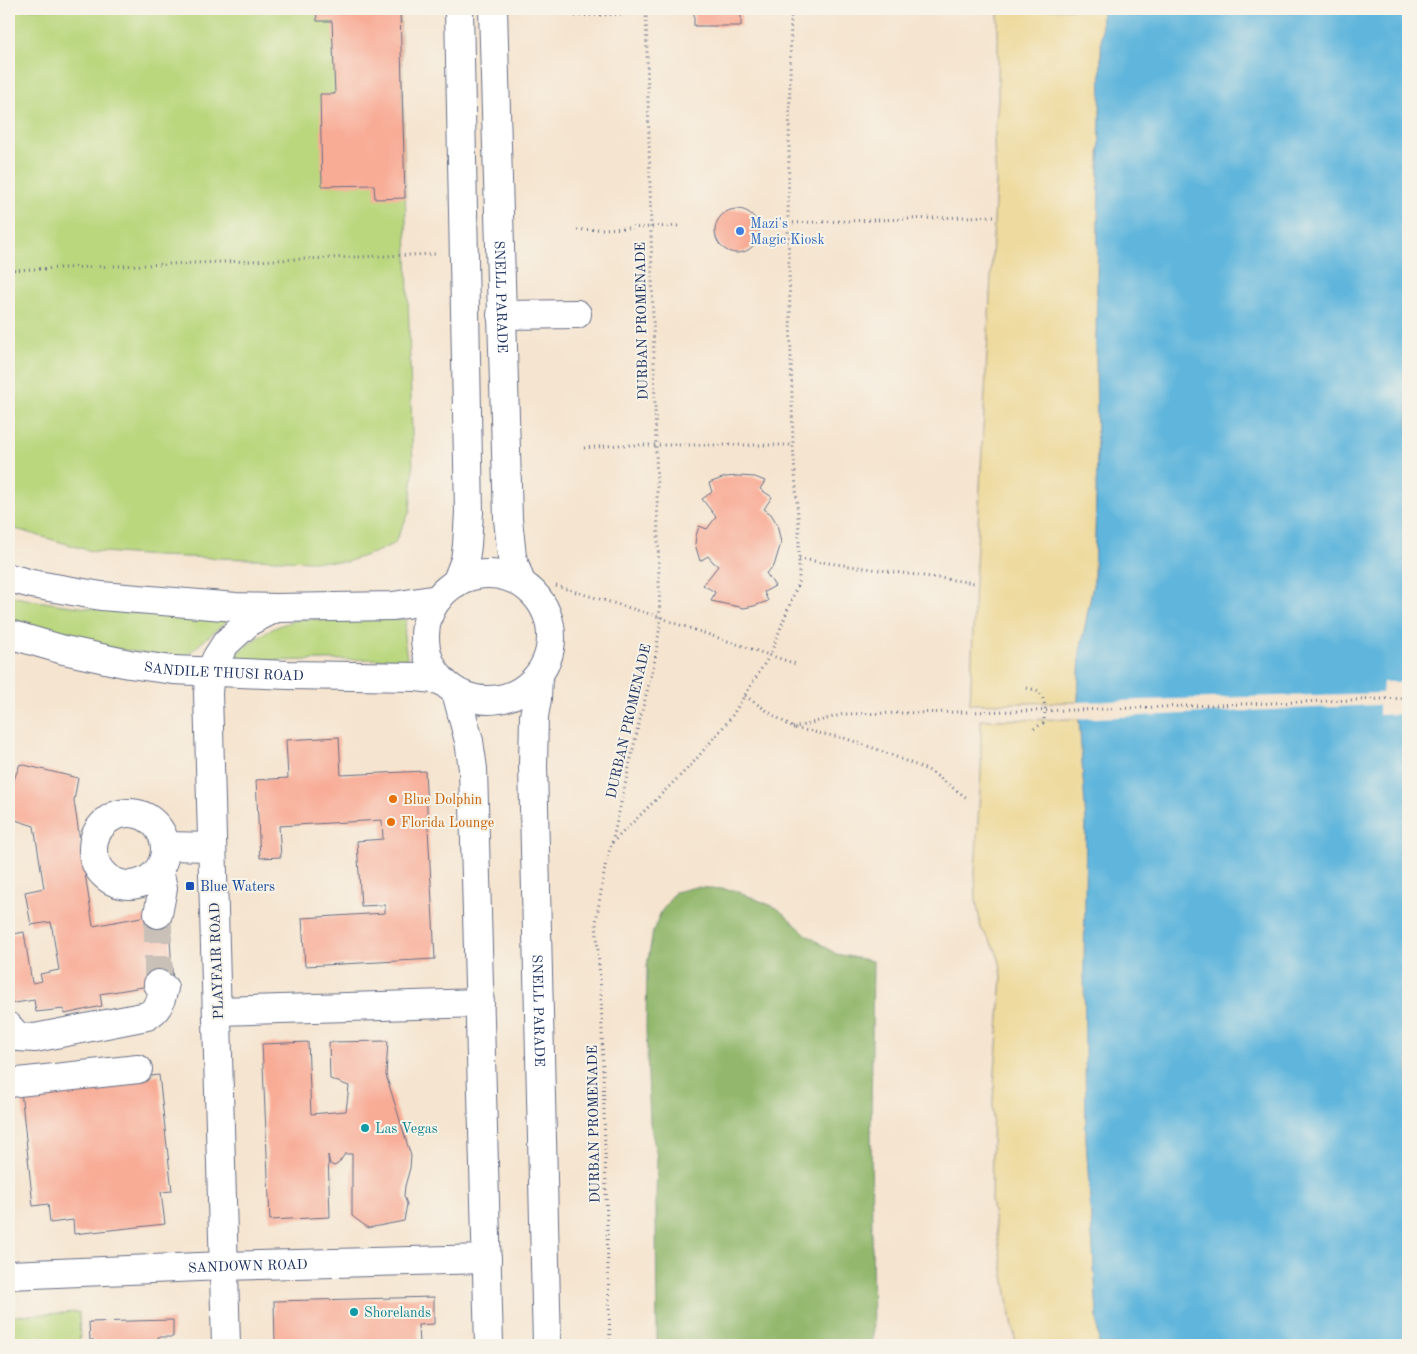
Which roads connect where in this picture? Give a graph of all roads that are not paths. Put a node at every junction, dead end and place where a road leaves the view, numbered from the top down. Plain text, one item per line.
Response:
1 (459, 9) edge
2 (493, 9) edge
3 (578, 314) dead end
4 (501, 315) junction
5 (9, 578) edge
6 (521, 583) junction
7 (447, 591) junction
8 (276, 608) junction
9 (9, 634) edge
10 (210, 672) junction
11 (538, 676) junction
12 (449, 686) junction
13 (212, 847) junction
14 (158, 914) tunnel mouth
15 (158, 984) tunnel mouth
16 (480, 1003) junction
17 (218, 1011) junction
18 (9, 1027) edge
19 (138, 1069) dead end
20 (9, 1083) edge
21 (487, 1259) junction
22 (223, 1266) junction
23 (9, 1275) edge
24 (226, 1345) edge
25 (489, 1345) edge
26 (547, 1345) edge

1 - 7 street
2 - 4 street, SNELL PARADE
3 - 4 street
4 - 6 street, SNELL PARADE
5 - 8 street
6 - 7 street
6 - 11 street
7 - 8 street
7 - 12 street
8 - 10 street, PLAYFAIR ROAD
9 - 10 street, SANDILE THUSI ROAD
10 - 12 street, SANDILE THUSI ROAD
10 - 13 street, PLAYFAIR ROAD
11 - 12 street
11 - 26 street, SNELL PARADE
12 - 16 street
13 - 14 street
13 - 17 street, PLAYFAIR ROAD
15 - 18 street
16 - 17 street
16 - 21 street
17 - 22 street, PLAYFAIR ROAD
19 - 20 street
21 - 22 street, SANDOWN ROAD
21 - 25 street
22 - 23 street, SANDOWN ROAD
22 - 24 street, PLAYFAIR ROAD

